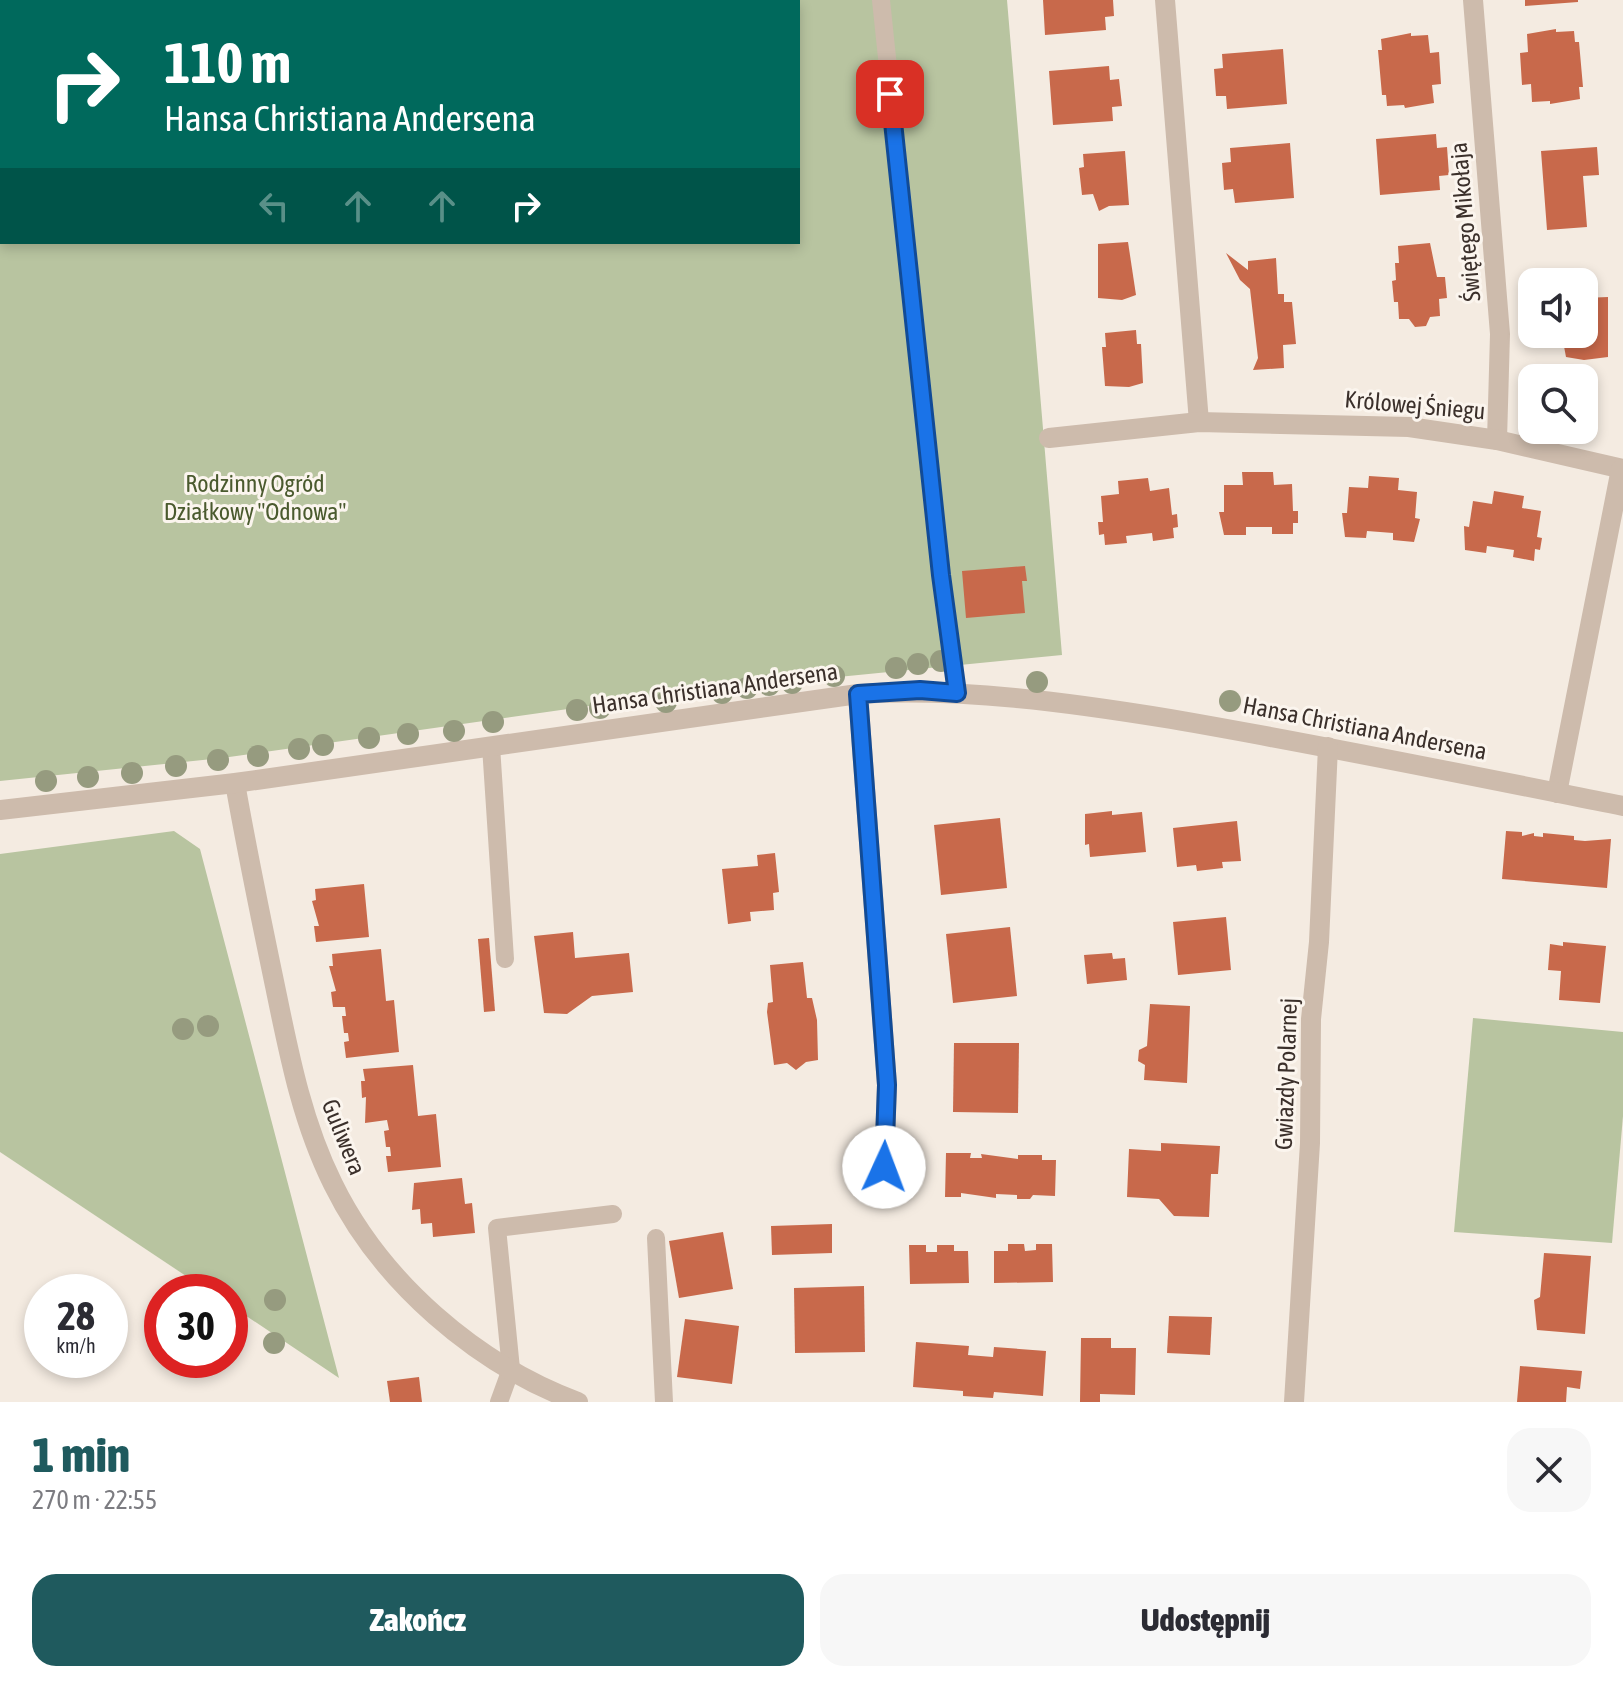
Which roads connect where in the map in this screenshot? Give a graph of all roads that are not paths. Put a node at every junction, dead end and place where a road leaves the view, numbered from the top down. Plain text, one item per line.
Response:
1 (881, 0) edge
2 (1165, 0) edge
3 (1473, 0) edge
4 (1199, 422) junction
5 (1049, 438) dead end
6 (1497, 440) junction
7 (1622, 469) edge
8 (957, 693) junction
9 (858, 694) junction
10 (491, 746) junction
11 (1328, 747) junction
12 (235, 783) junction
13 (1557, 793) junction
14 (1623, 806) edge
15 (0, 810) edge
16 (505, 959) dead end
17 (883, 1194) dead end
18 (613, 1214) dead end
19 (656, 1238) dead end
20 (511, 1369) junction
21 (499, 1402) edge
22 (578, 1402) edge
23 (664, 1402) edge
24 (1294, 1402) edge

1 - 8 lane
2 - 4 street
3 - 6 street, Świętego Mikołaja
4 - 5 street, Królowej Śniegu
4 - 6 street, Królowej Śniegu
6 - 7 street, Królowej Śniegu
7 - 13 street, Królowej Śniegu
8 - 9 street, Hansa Christiana Andersena
8 - 11 street, Hansa Christiana Andersena
9 - 10 street, Hansa Christiana Andersena
9 - 17 street
10 - 12 street, Hansa Christiana Andersena
10 - 16 lane
11 - 13 street, Hansa Christiana Andersena
11 - 24 street, Gwiazdy Polarnej
12 - 15 street, Hansa Christiana Andersena
12 - 20 street, Guliwera
13 - 14 street, Hansa Christiana Andersena
18 - 20 lane
19 - 23 lane
20 - 21 lane
20 - 22 street, Guliwera

